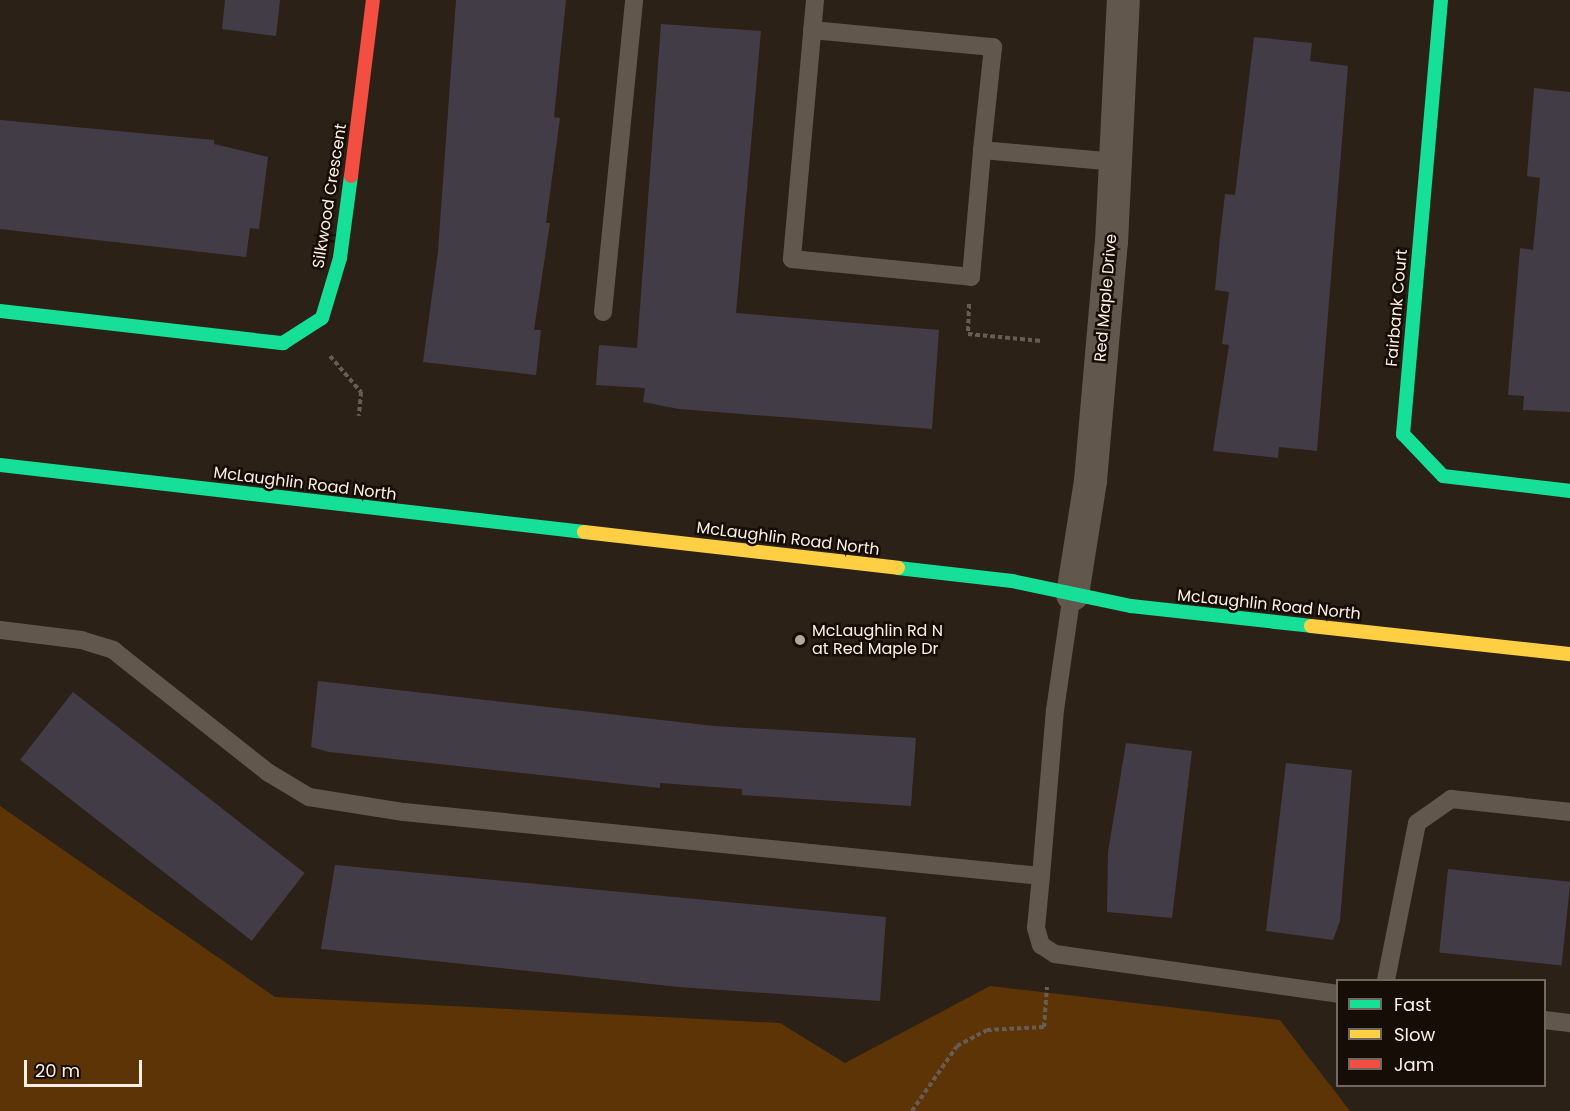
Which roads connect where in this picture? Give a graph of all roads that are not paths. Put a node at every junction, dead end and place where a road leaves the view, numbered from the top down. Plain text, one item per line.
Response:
1 (373, 0) edge
2 (633, 0) edge
3 (815, 0) edge
4 (1123, 0) edge
5 (1441, 0) edge
6 (812, 30) junction
7 (982, 150) junction
8 (1116, 162) junction
9 (0, 311) edge
10 (603, 312) dead end
11 (0, 465) edge
12 (1570, 491) edge
13 (1072, 594) junction
14 (0, 630) edge
15 (1570, 654) edge
16 (1570, 812) edge
17 (1041, 876) junction
18 (1386, 979) edge
19 (1336, 994) edge
20 (1546, 1020) edge
21 (1570, 1023) edge

1 - 9 main road, Silkwood Crescent
2 - 10 lane
3 - 6 lane
4 - 8 street, Red Maple Drive
5 - 12 main road, Fairbank Court
6 - 7 lane
6 - 7 lane
7 - 8 lane
8 - 13 street, Red Maple Drive
11 - 13 main road, McLaughlin Road North
13 - 15 main road, McLaughlin Road North
13 - 17 lane
14 - 17 lane
16 - 18 lane
17 - 19 lane
20 - 21 lane

